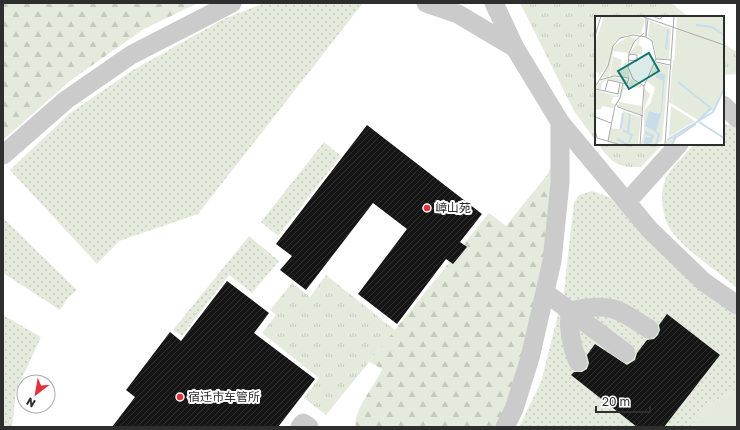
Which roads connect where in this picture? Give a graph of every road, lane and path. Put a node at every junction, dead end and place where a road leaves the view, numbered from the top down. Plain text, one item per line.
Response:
1 (232, 3) edge
2 (426, 3) edge
3 (494, 3) edge
4 (516, 48) junction
5 (724, 105) edge
6 (737, 118) edge
7 (560, 122) junction
8 (678, 145) edge
9 (3, 155) edge
10 (627, 202) junction
11 (546, 293) junction
12 (737, 305) edge
13 (570, 311) junction
14 (649, 329) dead end
15 (626, 353) dead end
16 (578, 362) dead end
17 (300, 427) edge
18 (309, 427) edge
19 (505, 427) edge

1 - 9 lane
2 - 4 lane
3 - 4 lane
4 - 7 lane
5 - 6 lane
7 - 10 lane
7 - 11 lane
8 - 10 lane
10 - 12 lane
11 - 13 lane
11 - 19 lane
13 - 14 lane
13 - 15 lane
13 - 16 lane
17 - 18 lane

